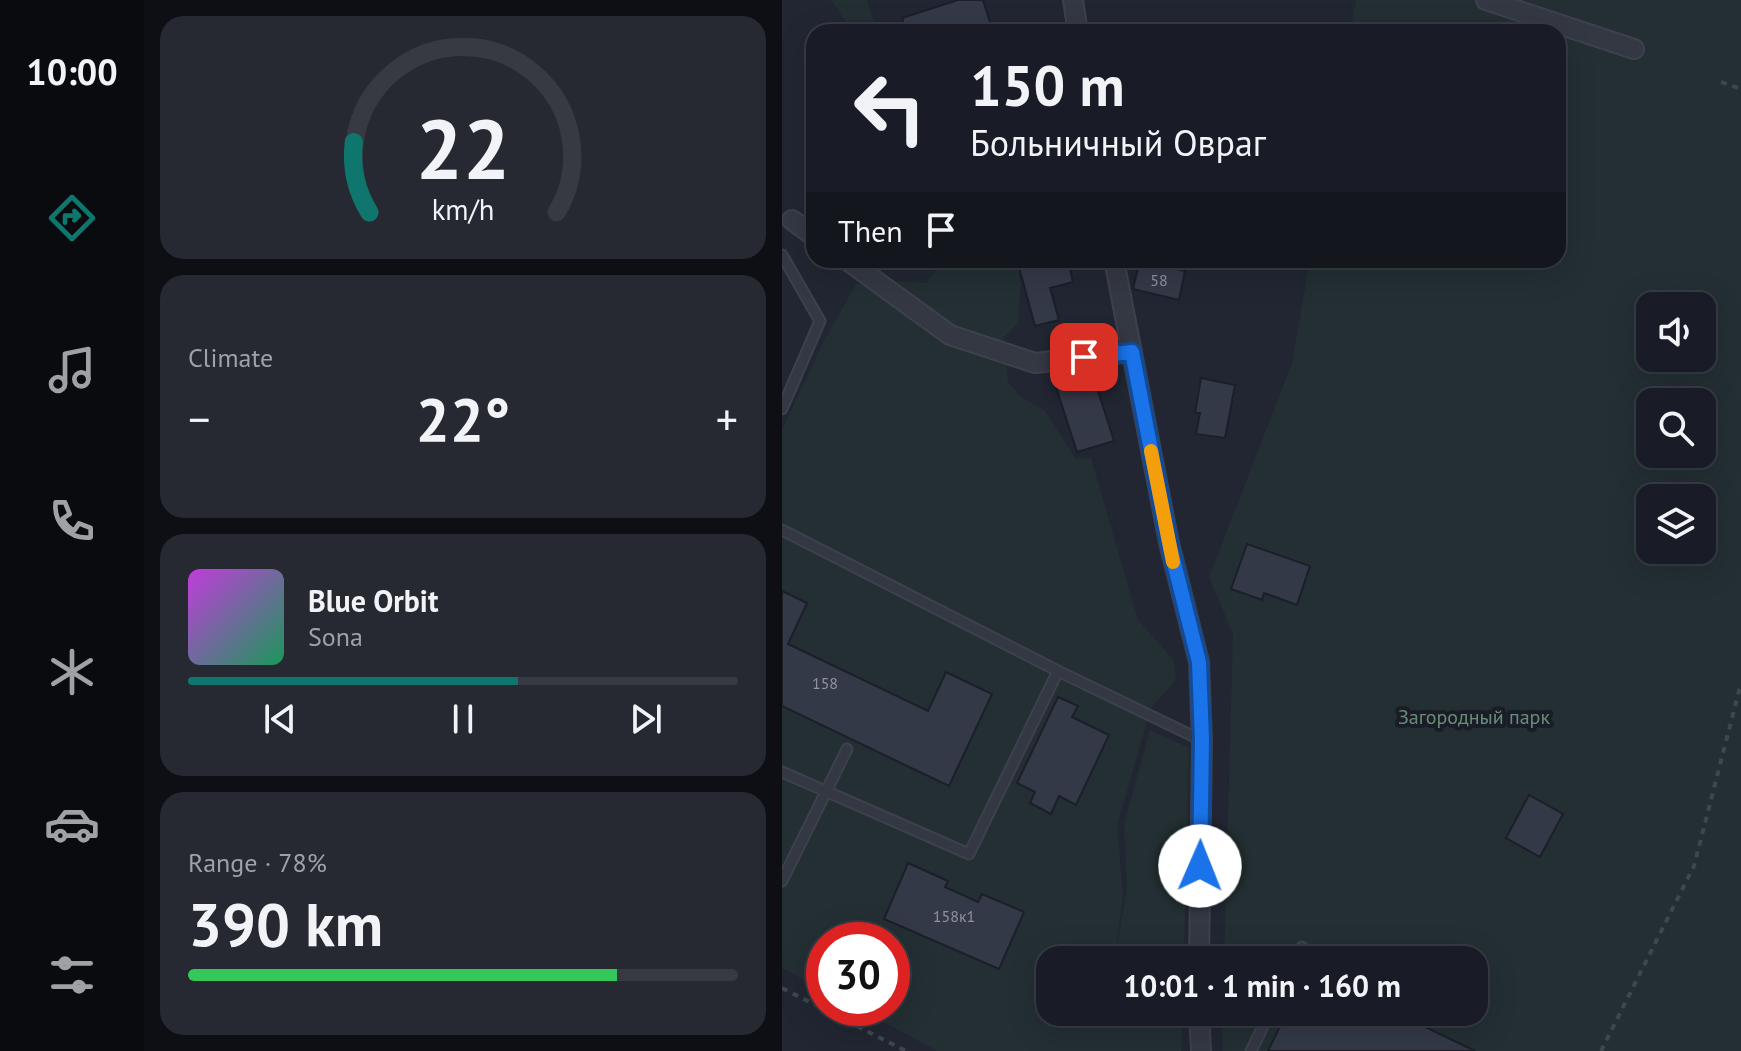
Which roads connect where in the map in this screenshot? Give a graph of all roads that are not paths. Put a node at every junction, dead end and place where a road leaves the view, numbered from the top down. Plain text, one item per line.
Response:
1 (1073, 0) edge
2 (1486, 0) edge
3 (1077, 24) edge
4 (1558, 24) edge
5 (1566, 26) edge
6 (1634, 49) dead end
7 (792, 220) dead end
8 (806, 230) edge
9 (782, 255) edge
10 (858, 268) edge
11 (1116, 268) edge
12 (1132, 352) junction
13 (782, 409) edge
14 (782, 530) edge
15 (1058, 671) junction
16 (1202, 740) junction
17 (847, 749) dead end
18 (782, 772) edge
19 (825, 792) junction
20 (782, 881) edge
21 (1199, 946) edge
22 (1200, 1026) edge
23 (1263, 1026) edge
24 (1201, 1051) edge
25 (1251, 1051) edge

1 - 3 street
2 - 4 street
5 - 6 street
7 - 8 street
9 - 13 lane
10 - 12 street
11 - 12 street
12 - 16 street
14 - 15 lane
15 - 16 lane
15 - 19 lane
16 - 21 street
17 - 19 lane
18 - 19 lane
19 - 20 lane
22 - 24 street
23 - 25 lane

